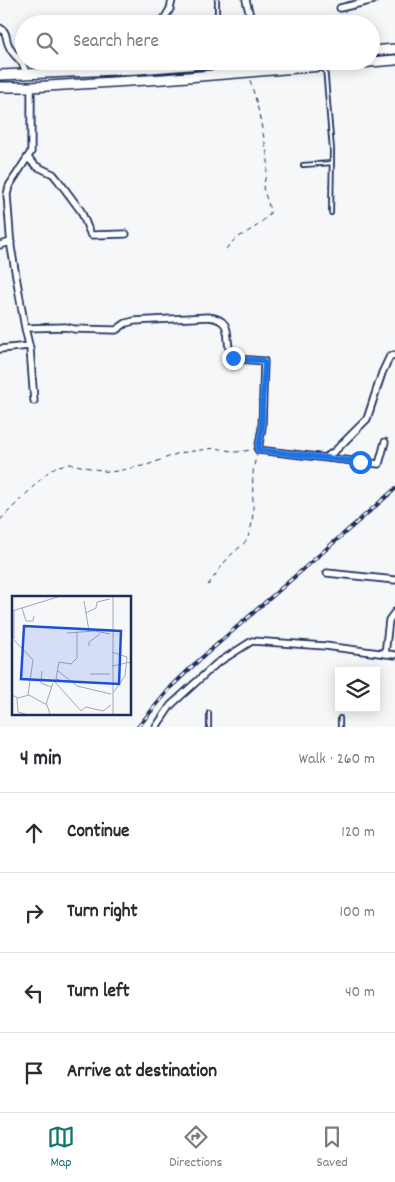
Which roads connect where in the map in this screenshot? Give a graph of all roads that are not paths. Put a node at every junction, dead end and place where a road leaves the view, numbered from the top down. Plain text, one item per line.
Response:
1 (172, 0) edge
2 (217, 0) edge
3 (246, 0) edge
4 (374, 0) edge
5 (340, 8) dead end
6 (166, 15) edge
7 (217, 15) edge
8 (250, 15) edge
9 (0, 28) edge
10 (395, 49) edge
11 (380, 50) edge
12 (15, 54) edge
13 (395, 60) edge
14 (380, 61) edge
15 (25, 70) edge
16 (80, 70) edge
17 (183, 70) edge
18 (274, 70) edge
19 (325, 70) edge
20 (26, 74) junction
21 (0, 75) edge
22 (184, 77) junction
23 (31, 86) junction
24 (0, 87) edge
25 (28, 158) junction
26 (332, 163) junction
27 (302, 165) dead end
28 (332, 213) dead end
29 (126, 234) dead end
30 (11, 242) junction
31 (0, 245) edge
32 (25, 328) junction
33 (29, 346) junction
34 (0, 349) edge
35 (395, 355) edge
36 (34, 401) dead end
37 (385, 442) dead end
38 (326, 457) junction
39 (327, 573) dead end
40 (395, 580) edge
41 (395, 612) edge
42 (385, 654) junction
43 (395, 655) edge
44 (209, 713) dead end
45 (340, 718) dead end
46 (156, 727) edge
47 (209, 727) edge
48 (340, 727) edge

1 - 6 street
2 - 7 lane
3 - 8 street
4 - 5 street
9 - 12 street
10 - 11 highway
13 - 14 highway
15 - 20 street
16 - 20 highway
17 - 22 highway
18 - 22 highway
19 - 26 lane
20 - 21 highway
22 - 23 highway
23 - 24 highway
23 - 25 street
25 - 29 street
25 - 30 street
26 - 27 lane
26 - 28 lane
30 - 31 street
30 - 32 street
32 - 33 street
32 - 38 street
33 - 34 street
33 - 36 street
35 - 38 street
37 - 38 street
39 - 40 street
41 - 42 street
42 - 43 street
42 - 46 street
44 - 47 lane
45 - 48 lane

